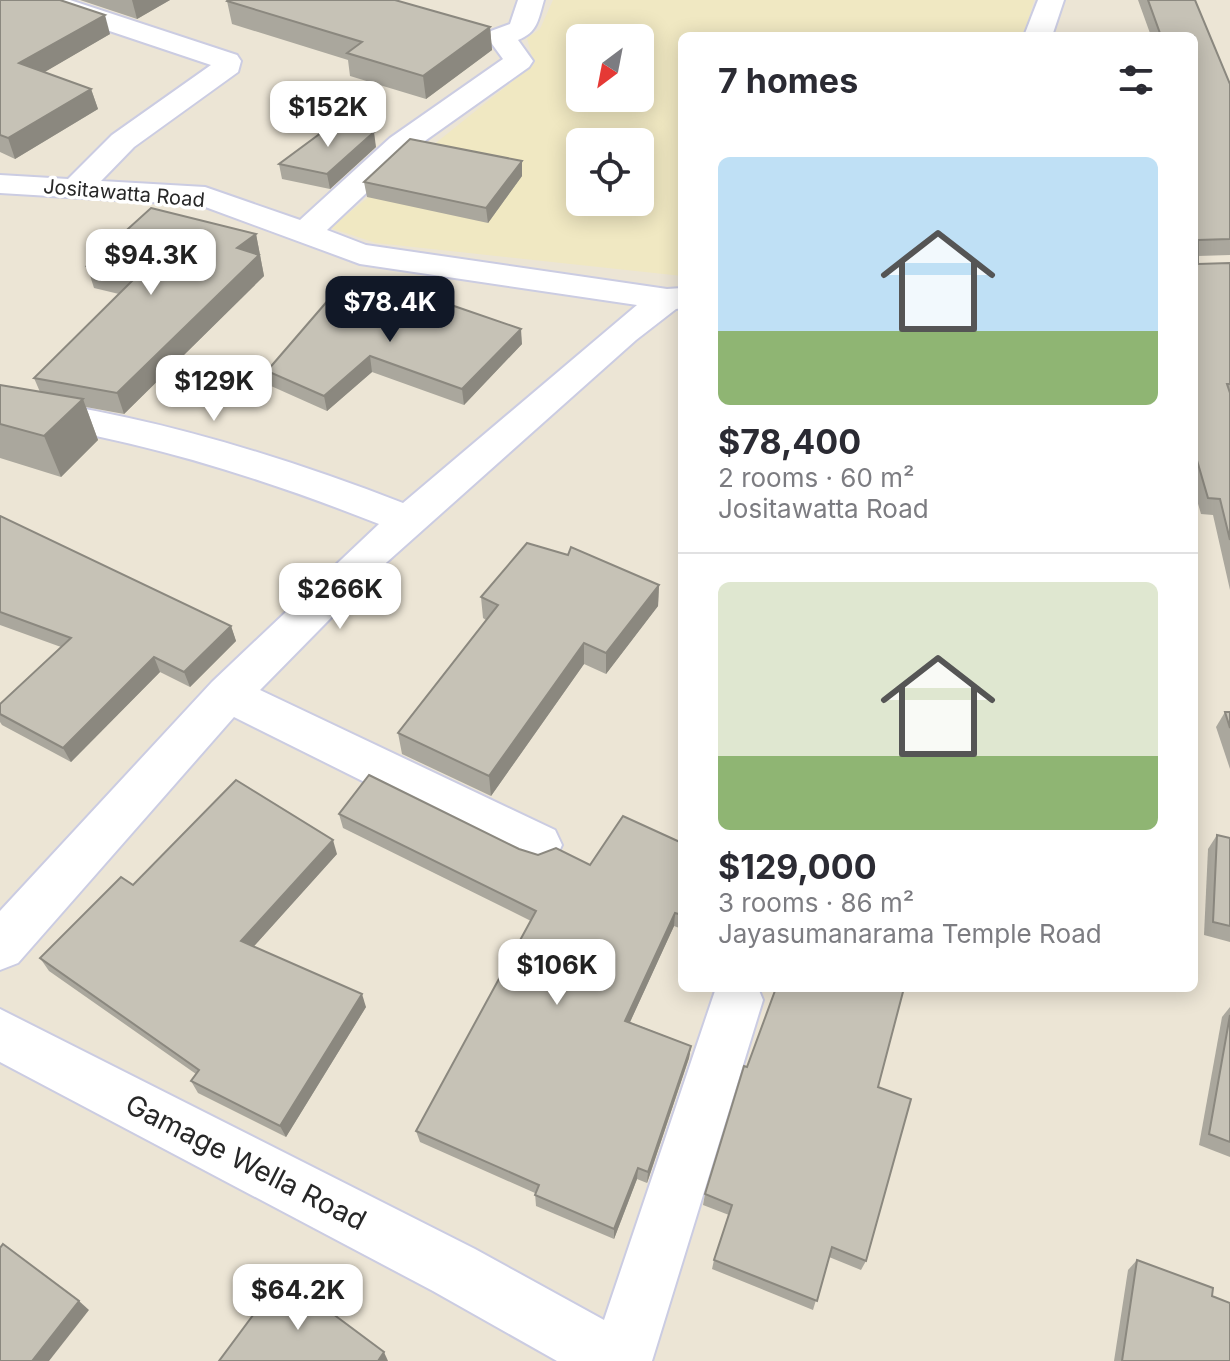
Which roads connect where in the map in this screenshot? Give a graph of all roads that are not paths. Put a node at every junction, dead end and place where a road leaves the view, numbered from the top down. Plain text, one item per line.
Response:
1 (44, 0) edge
2 (531, 0) edge
3 (1051, 0) edge
4 (1039, 32) edge
5 (0, 184) edge
6 (77, 187) junction
7 (305, 233) junction
8 (675, 298) edge
9 (0, 408) edge
10 (407, 520) junction
11 (228, 694) junction
12 (538, 845) dead end
13 (0, 947) edge
14 (737, 1000) dead end
15 (0, 1034) edge
16 (620, 1361) edge

1 - 6 street
2 - 7 street
3 - 4 street
5 - 6 street, Jositawatta Road
6 - 7 street, Jositawatta Road
7 - 8 street, Jositawatta Road
8 - 10 street
9 - 10 street
10 - 11 street
11 - 12 street
11 - 13 street
14 - 16 street
15 - 16 street, Gamage Wella Road

